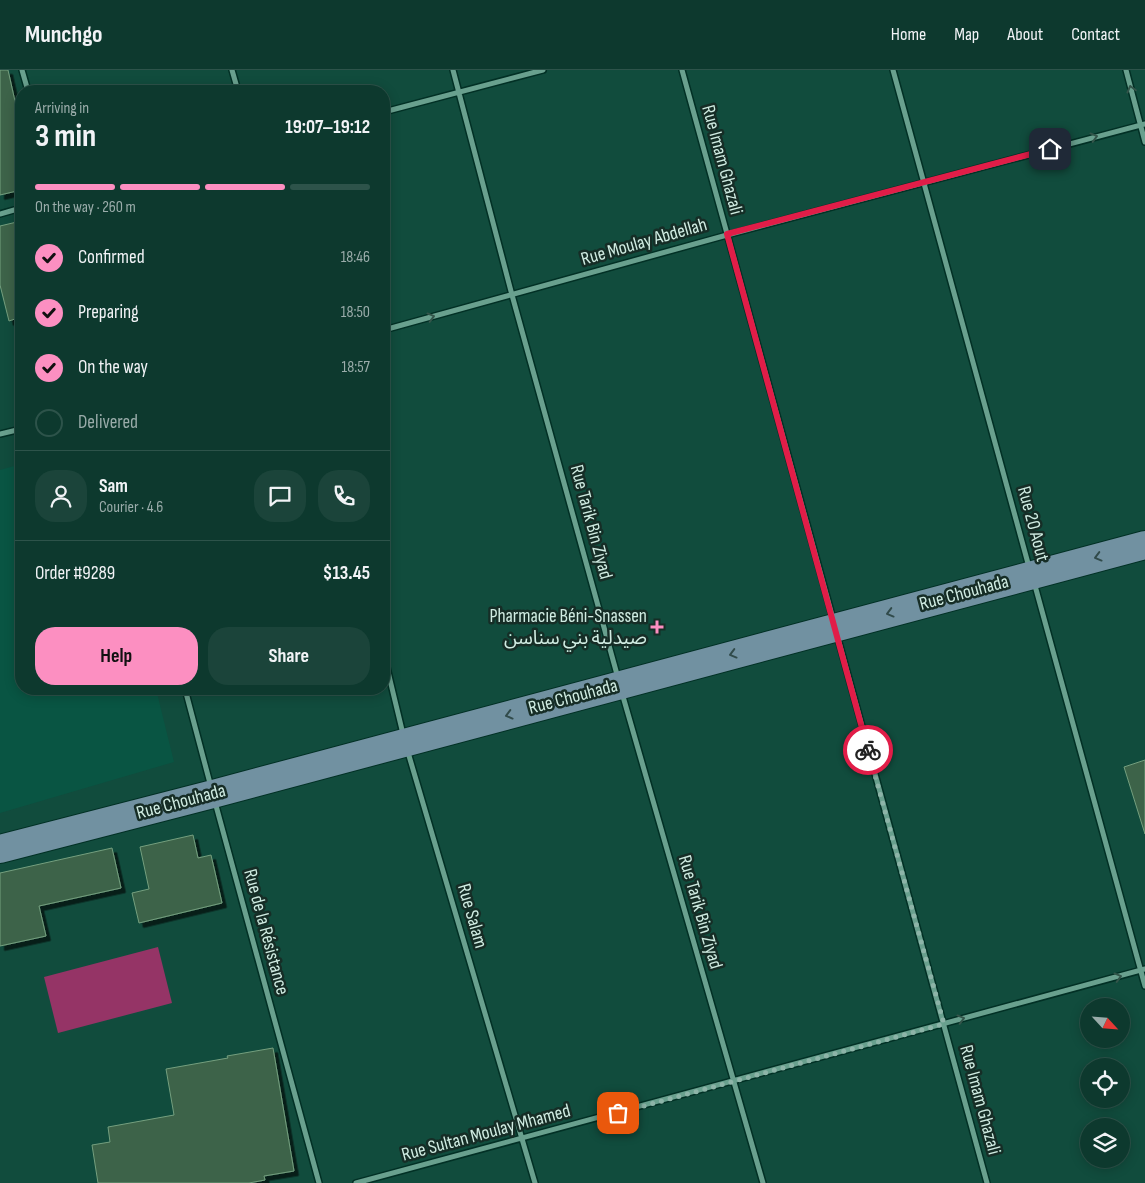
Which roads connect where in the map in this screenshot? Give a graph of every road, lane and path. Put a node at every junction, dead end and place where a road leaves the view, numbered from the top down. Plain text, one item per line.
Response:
1 (22, 70) edge
2 (232, 70) edge
3 (453, 70) edge
4 (543, 70) edge
5 (682, 70) edge
6 (893, 70) edge
7 (1126, 70) edge
8 (26, 85) edge
9 (236, 85) edge
10 (459, 92) junction
11 (390, 110) edge
12 (1143, 124) edge
13 (1145, 142) edge
14 (924, 182) junction
15 (15, 210) edge
16 (0, 214) edge
17 (727, 234) junction
18 (512, 295) junction
19 (390, 328) edge
20 (15, 430) edge
21 (0, 434) edge
22 (1145, 545) edge
23 (1032, 575) junction
24 (835, 627) junction
25 (390, 680) edge
26 (620, 685) junction
27 (187, 695) edge
28 (405, 742) junction
29 (213, 794) junction
30 (0, 849) edge
31 (1143, 970) edge
32 (1145, 986) edge
33 (944, 1024) junction
34 (734, 1082) junction
35 (522, 1139) junction
36 (318, 1183) edge
37 (356, 1183) edge
38 (535, 1183) edge
39 (762, 1183) edge
40 (987, 1183) edge

1 - 8 street
2 - 9 street
3 - 10 street, Rue Tarik Bin Ziyad
4 - 10 street
5 - 17 street, Rue Imam Ghazali
6 - 14 street, Rue 20 Aout
12 -> 7 street
10 - 11 street
10 - 18 street, Rue Tarik Bin Ziyad
12 - 13 street
14 -> 12 street, Rue Moulay Abdellah
14 - 17 street, Rue Moulay Abdellah
14 - 23 street, Rue 20 Aout
15 - 16 street
17 - 18 street, Rue Moulay Abdellah
17 - 24 street, Rue Imam Ghazali
19 -> 18 street, Rue Moulay Abdellah
18 - 26 street, Rue Tarik Bin Ziyad
20 - 21 street
22 -> 23 street, Rue Chouhada
23 -> 24 street, Rue Chouhada
23 - 31 street, Rue 20 Aout
24 -> 26 street, Rue Chouhada
24 - 33 street, Rue Imam Ghazali
25 - 28 street, Rue Salam
26 -> 28 street, Rue Chouhada
26 - 34 street, Rue Tarik Bin Ziyad
27 - 29 street, Rue de la Résistance
28 - 29 street, Rue Chouhada
28 - 35 street, Rue Salam
29 - 30 street, Rue Chouhada
29 - 36 street, Rue de la Résistance
31 - 32 street, Rue 20 Aout
33 -> 31 street, Rue Sultan Moulay Mhamed
33 - 34 street, Rue Sultan Moulay Mhamed
33 - 40 street, Rue Imam Ghazali
34 - 35 street, Rue Sultan Moulay Mhamed
34 - 39 street, Rue Tarik Bin Ziyad
35 - 37 street, Rue Sultan Moulay Mhamed
35 - 38 street, Rue Salam

